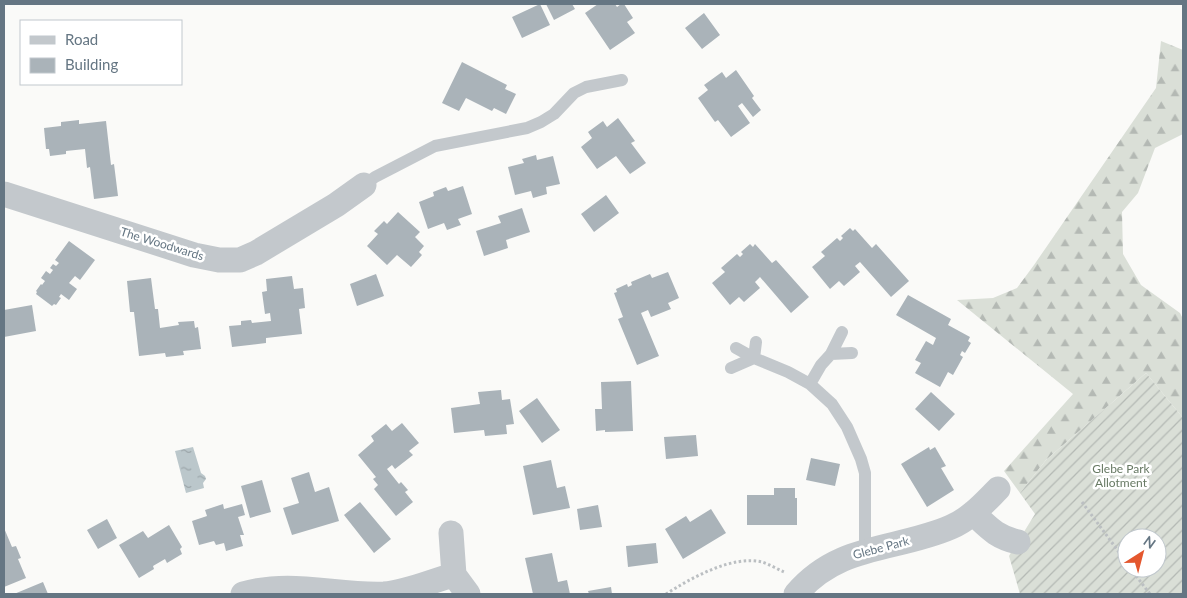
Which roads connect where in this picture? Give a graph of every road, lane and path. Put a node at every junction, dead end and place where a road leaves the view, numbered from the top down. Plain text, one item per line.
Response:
1 (622, 80) dead end
2 (364, 185) joint
3 (4, 194) edge
4 (842, 332) dead end
5 (756, 342) dead end
6 (736, 348) dead end
7 (852, 353) dead end
8 (831, 354) junction
9 (754, 358) junction
10 (731, 368) dead end
11 (810, 384) junction
12 (998, 489) dead end
13 (1082, 502) dead end
14 (973, 513) junction
15 (451, 533) dead end
16 (1018, 542) dead end
17 (1117, 549) edge
18 (865, 551) junction
19 (1138, 578) edge
20 (461, 584) edge
21 (800, 590) edge
22 (243, 594) edge
23 (666, 594) edge
24 (1150, 594) edge

1 - 2 lane
2 - 3 street, The Woodwards
4 - 8 lane
5 - 9 lane
6 - 9 lane
7 - 8 lane
8 - 11 lane
9 - 10 lane
9 - 11 lane
11 - 18 lane
12 - 14 street, Glebe Park
13 - 17 path
14 - 16 street
14 - 18 street, Glebe Park
15 - 20 street
18 - 21 street, Glebe Park
19 - 24 path
20 - 22 street
21 - 23 path

